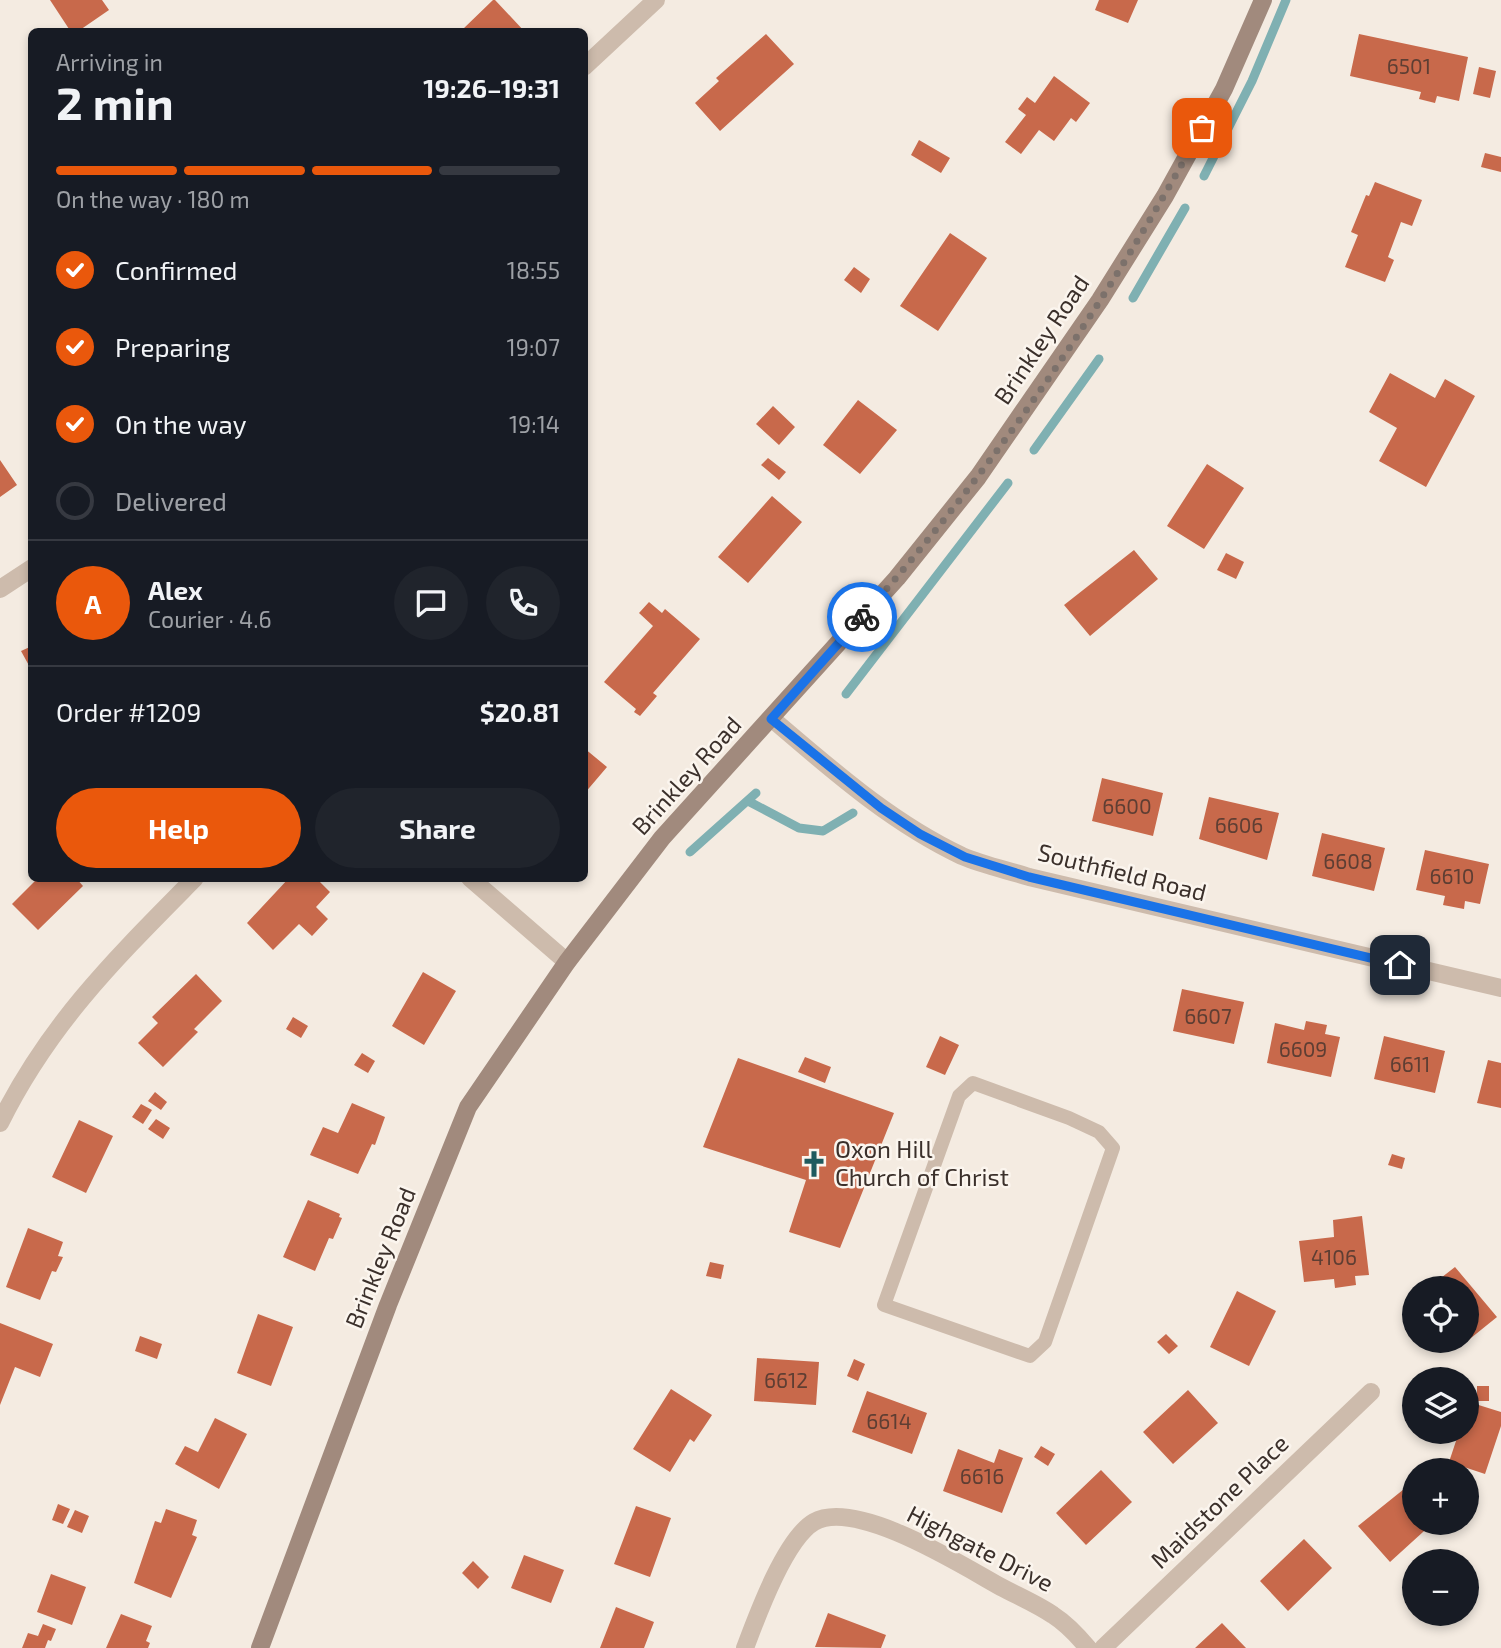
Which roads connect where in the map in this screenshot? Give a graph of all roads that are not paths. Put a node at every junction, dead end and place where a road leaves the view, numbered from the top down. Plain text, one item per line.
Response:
1 (656, 0) edge
2 (1262, 0) edge
3 (588, 63) edge
4 (28, 571) edge
5 (0, 589) edge
6 (771, 719) junction
7 (191, 882) edge
8 (475, 882) edge
9 (567, 962) junction
10 (1501, 988) edge
11 (0, 1123) edge
12 (884, 1305) joint
13 (1371, 1392) dead end
14 (260, 1648) edge
15 (745, 1648) edge
16 (1088, 1648) edge
17 (1103, 1648) edge

1 - 3 street
2 - 6 main road, Brinkley Road
4 - 5 street
6 - 9 main road, Brinkley Road
6 - 10 street, Southfield Road
7 - 11 street
8 - 9 street
9 - 14 main road, Brinkley Road
12 - 12 lane
13 - 17 street, Maidstone Place
15 - 16 street, Highgate Drive

